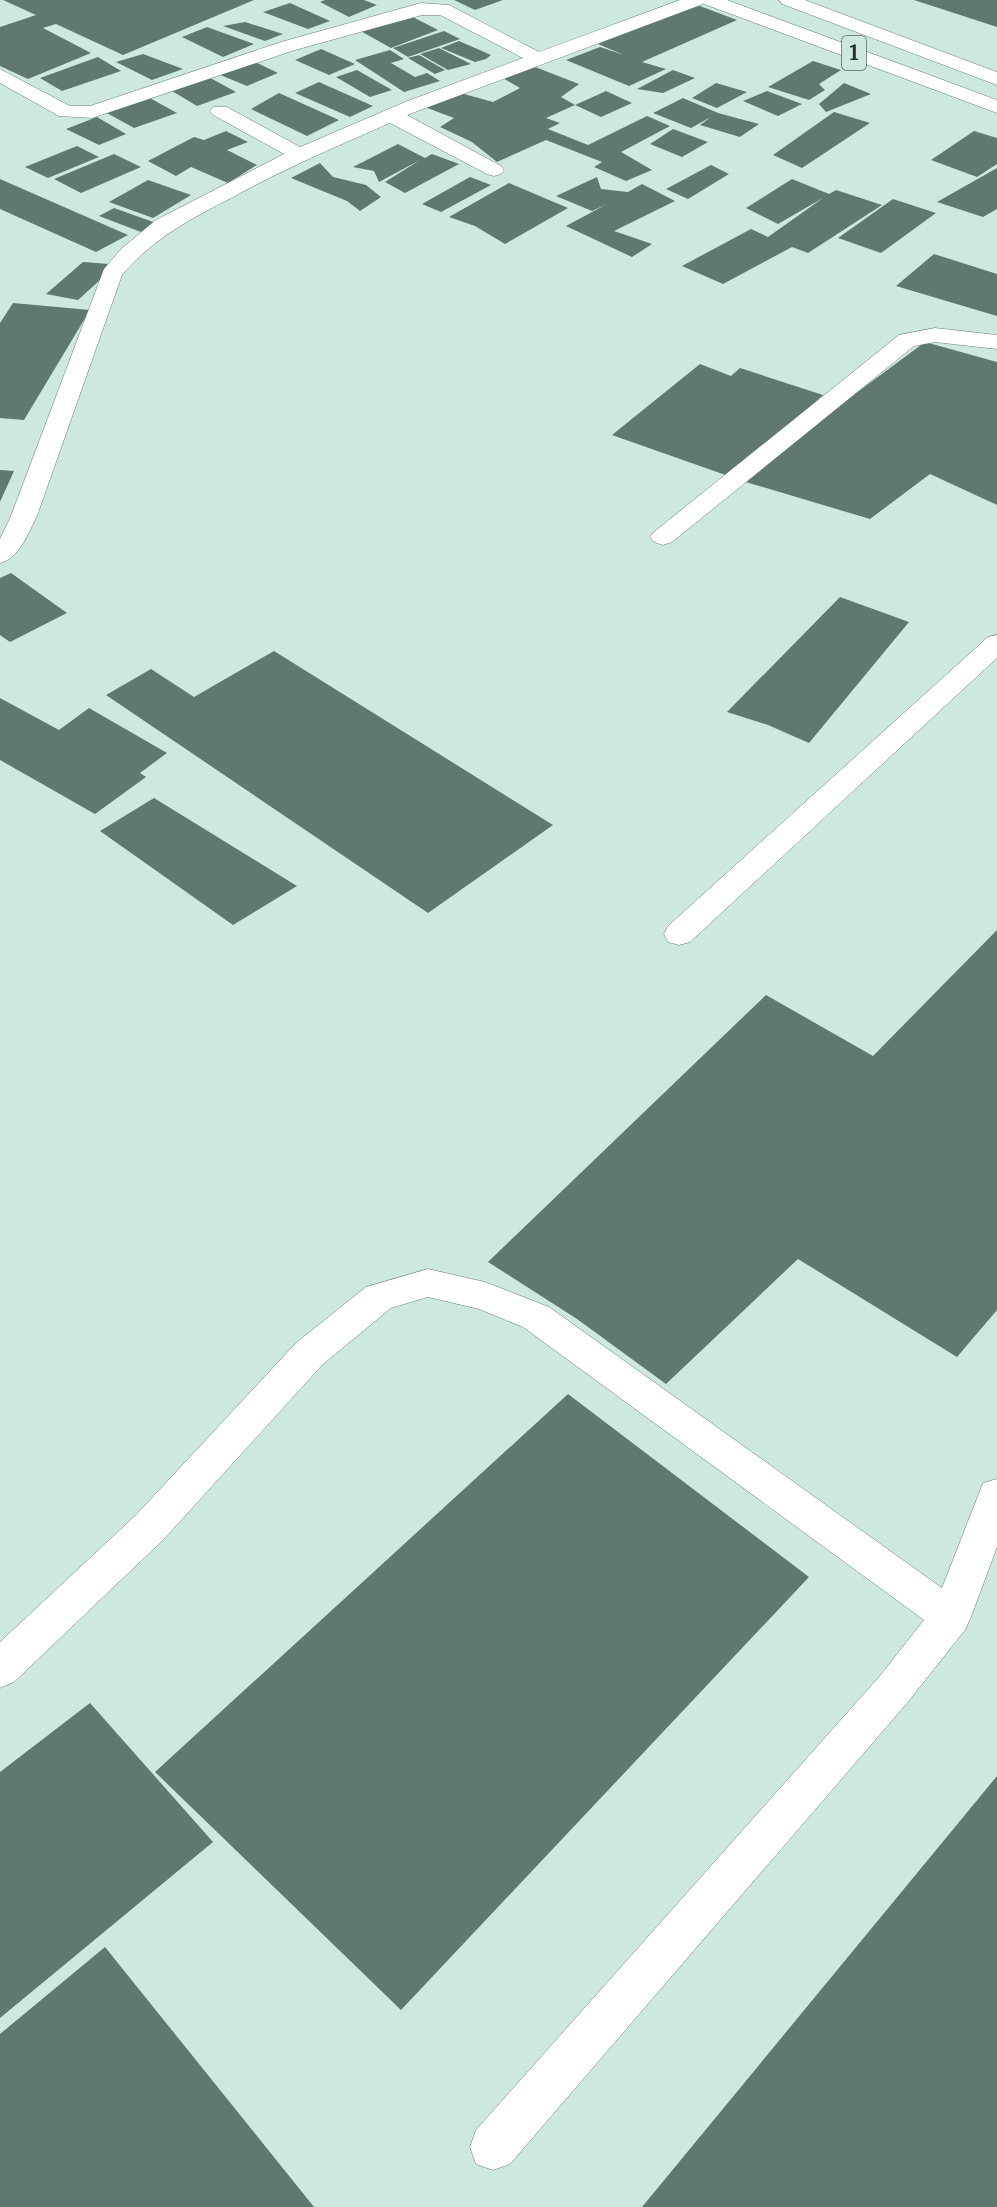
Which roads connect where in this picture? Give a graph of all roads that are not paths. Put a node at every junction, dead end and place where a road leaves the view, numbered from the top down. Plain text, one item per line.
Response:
1 (697, 0) edge
2 (710, 0) edge
3 (788, 0) edge
4 (540, 60) junction
5 (0, 75) edge
6 (997, 78) edge
7 (997, 107) edge
8 (220, 111) dead end
9 (391, 115) junction
10 (299, 154) junction
11 (494, 170) dead end
12 (997, 342) edge
13 (663, 537) dead end
14 (0, 555) edge
15 (997, 643) edge
16 (679, 934) dead end
17 (997, 1495) edge
18 (951, 1617) junction
19 (0, 1669) edge
20 (493, 2146) dead end

1 - 4 main road
2 - 7 main road, 1
3 - 6 main road, 1
4 - 5 main road
4 - 9 main road
8 - 10 main road
9 - 10 main road
9 - 11 main road
10 - 14 main road
12 - 13 main road
15 - 16 main road
17 - 18 main road
18 - 19 main road
18 - 20 main road

